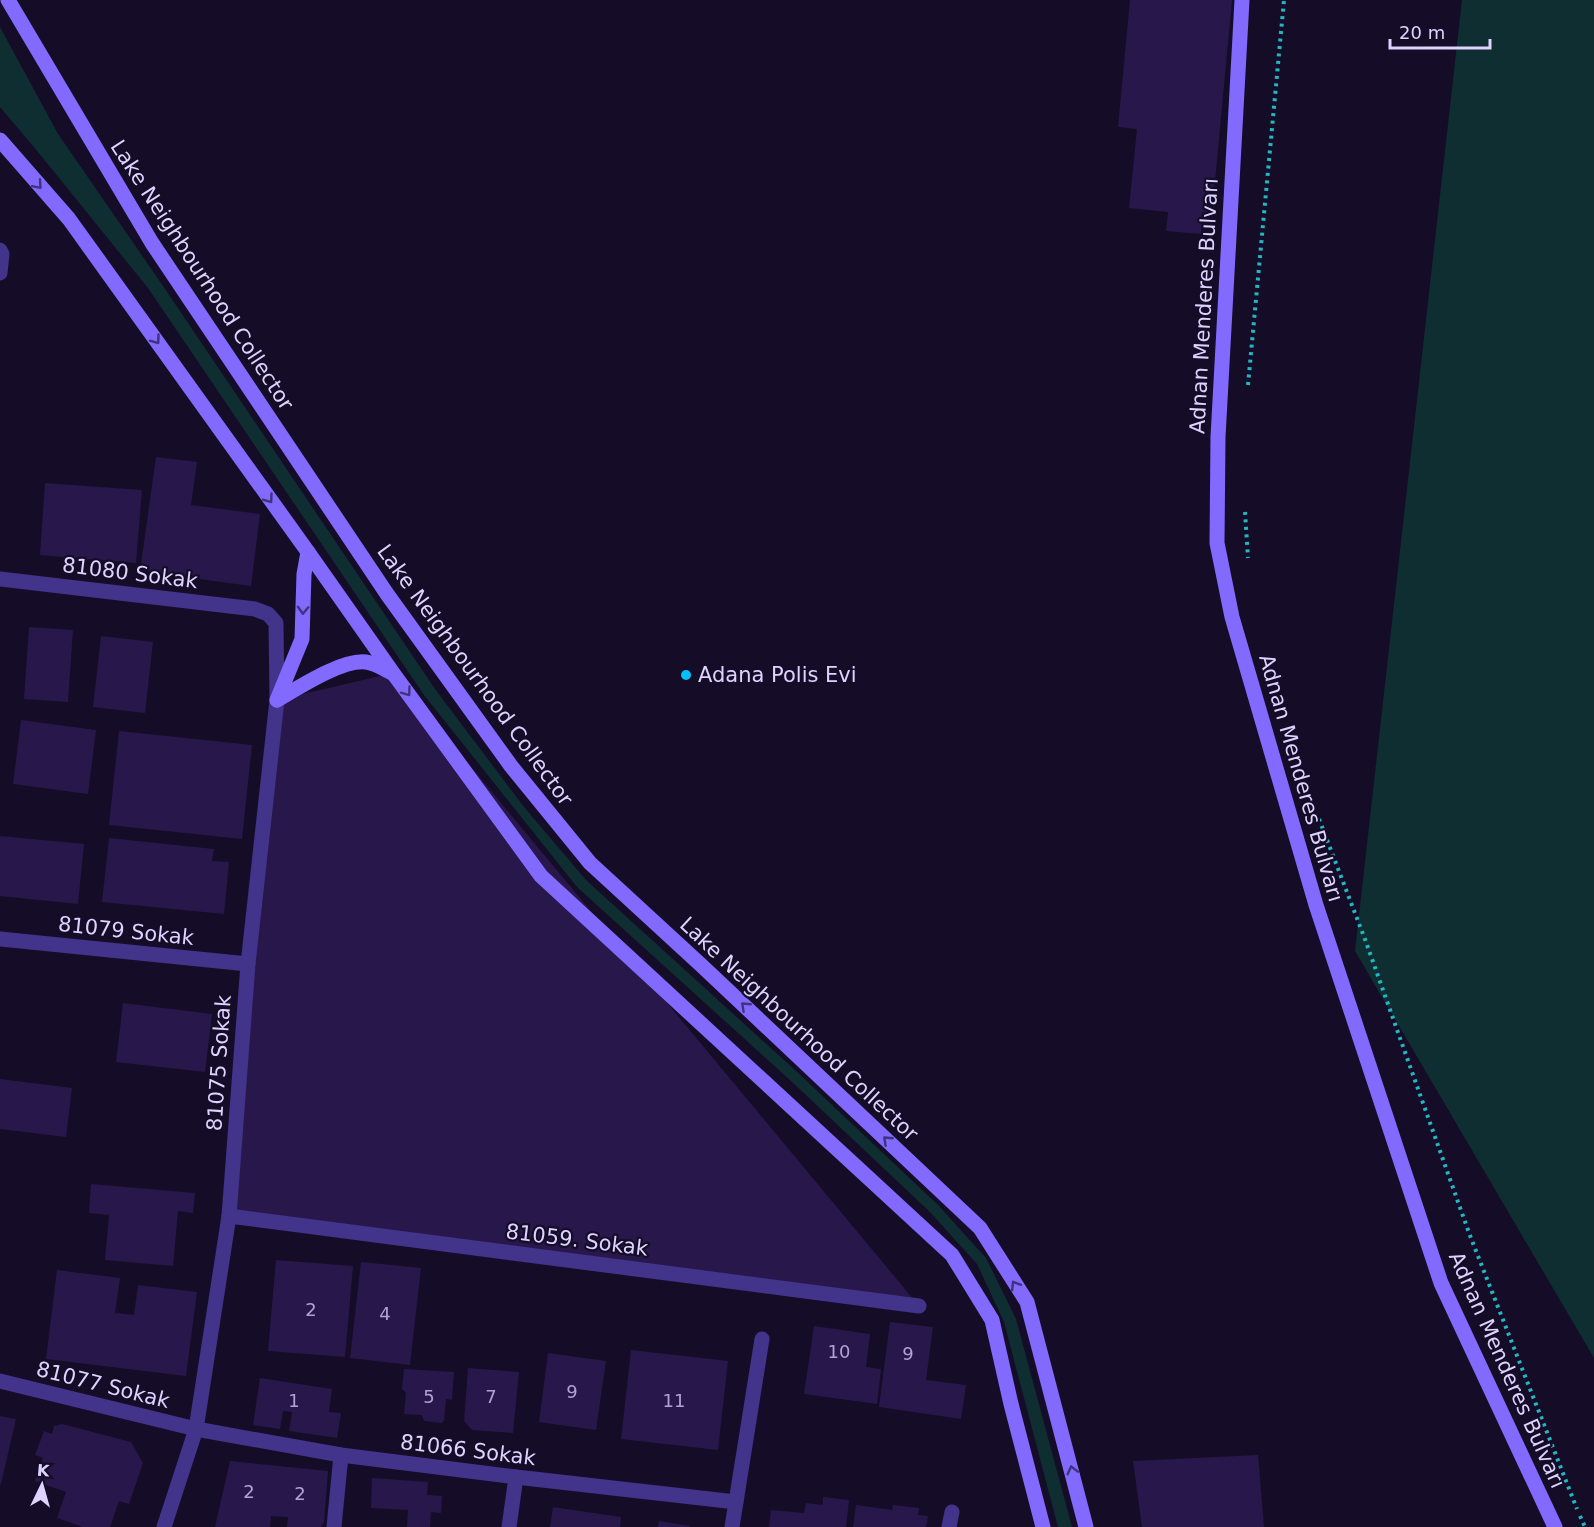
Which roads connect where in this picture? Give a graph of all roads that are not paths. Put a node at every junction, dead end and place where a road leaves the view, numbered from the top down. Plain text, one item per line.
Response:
1 (8, 0) edge
2 (1242, 0) edge
3 (0, 140) edge
4 (1, 252) edge
5 (0, 273) edge
6 (308, 552) junction
7 (0, 579) edge
8 (255, 609) joint
9 (393, 673) junction
10 (277, 700) junction
11 (0, 939) edge
12 (248, 964) junction
13 (229, 1216) junction
14 (919, 1306) dead end
15 (762, 1339) dead end
16 (0, 1381) edge
17 (196, 1429) junction
18 (341, 1455) junction
19 (516, 1477) junction
20 (736, 1502) junction
21 (164, 1527) edge
22 (334, 1527) edge
23 (510, 1527) edge
24 (732, 1527) edge
25 (1043, 1527) edge
26 (1086, 1527) edge
27 (1555, 1527) edge

26 -> 1 main road, Lake Neighbourhood Collector
2 - 27 main road, Adnan Menderes Bulvarı
3 -> 6 main road
4 - 5 street
6 - 9 main road
6 -> 10 main road
7 - 8 street, 81080 Sokak
8 - 10 street, 81075 Sokak
9 - 10 main road
9 -> 25 main road
10 - 12 street, 81075 Sokak
11 - 12 street, 81079 Sokak
12 - 13 street, 81075 Sokak
13 - 14 street, 81059. Sokak
13 - 17 street, 81075 Sokak
15 - 20 street
16 - 17 street, 81077 Sokak
17 - 18 street, 81066 Sokak
17 - 21 street, 81075 Sokak
18 - 19 street, 81066 Sokak
18 - 22 street
19 - 20 street, 81066 Sokak
19 - 23 street
20 - 24 street

